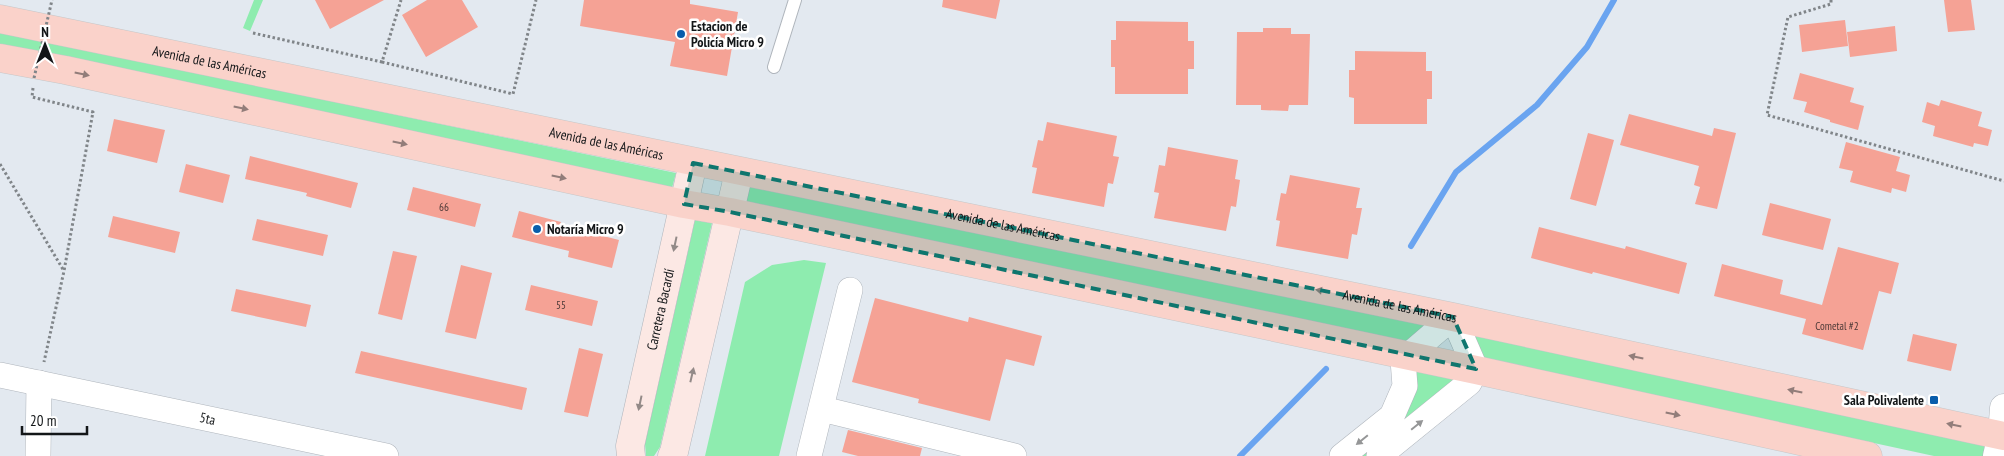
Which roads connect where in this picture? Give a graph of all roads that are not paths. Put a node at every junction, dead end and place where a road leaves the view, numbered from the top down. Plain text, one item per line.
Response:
1 (795, 0) edge
2 (0, 19) edge
3 (0, 58) edge
4 (774, 67) dead end
5 (693, 162) junction
6 (739, 172) junction
7 (684, 204) junction
8 (730, 212) junction
9 (850, 290) dead end
10 (1453, 317) junction
11 (1406, 356) junction
12 (1476, 370) junction
13 (0, 375) edge
14 (39, 384) junction
15 (2004, 408) edge
16 (822, 409) junction
17 (2001, 442) edge
18 (38, 456) edge
19 (386, 456) edge
20 (631, 456) edge
21 (672, 456) edge
22 (809, 456) edge
23 (1014, 456) edge
24 (1342, 456) edge
25 (1379, 456) edge
26 (1868, 456) edge

1 - 4 lane
2 - 5 main road, Avenida de las Américas
3 -> 7 main road
5 - 6 main road, Avenida de las Américas
5 - 7 main road, Carretera Bacardí
6 - 8 main road
10 -> 6 main road, Avenida de las Américas
7 - 8 main road
7 -> 20 main road, Carretera Bacardí
8 - 11 main road
21 -> 8 main road
9 - 16 street
10 - 11 street
10 - 12 street
17 -> 10 main road, Avenida de las Américas
11 - 12 main road
11 -> 24 street
25 -> 12 street
12 -> 26 main road
13 - 14 street, 5ta
14 - 18 street
14 - 19 street, 5ta
15 - 17 street
16 - 22 street
16 - 23 street

